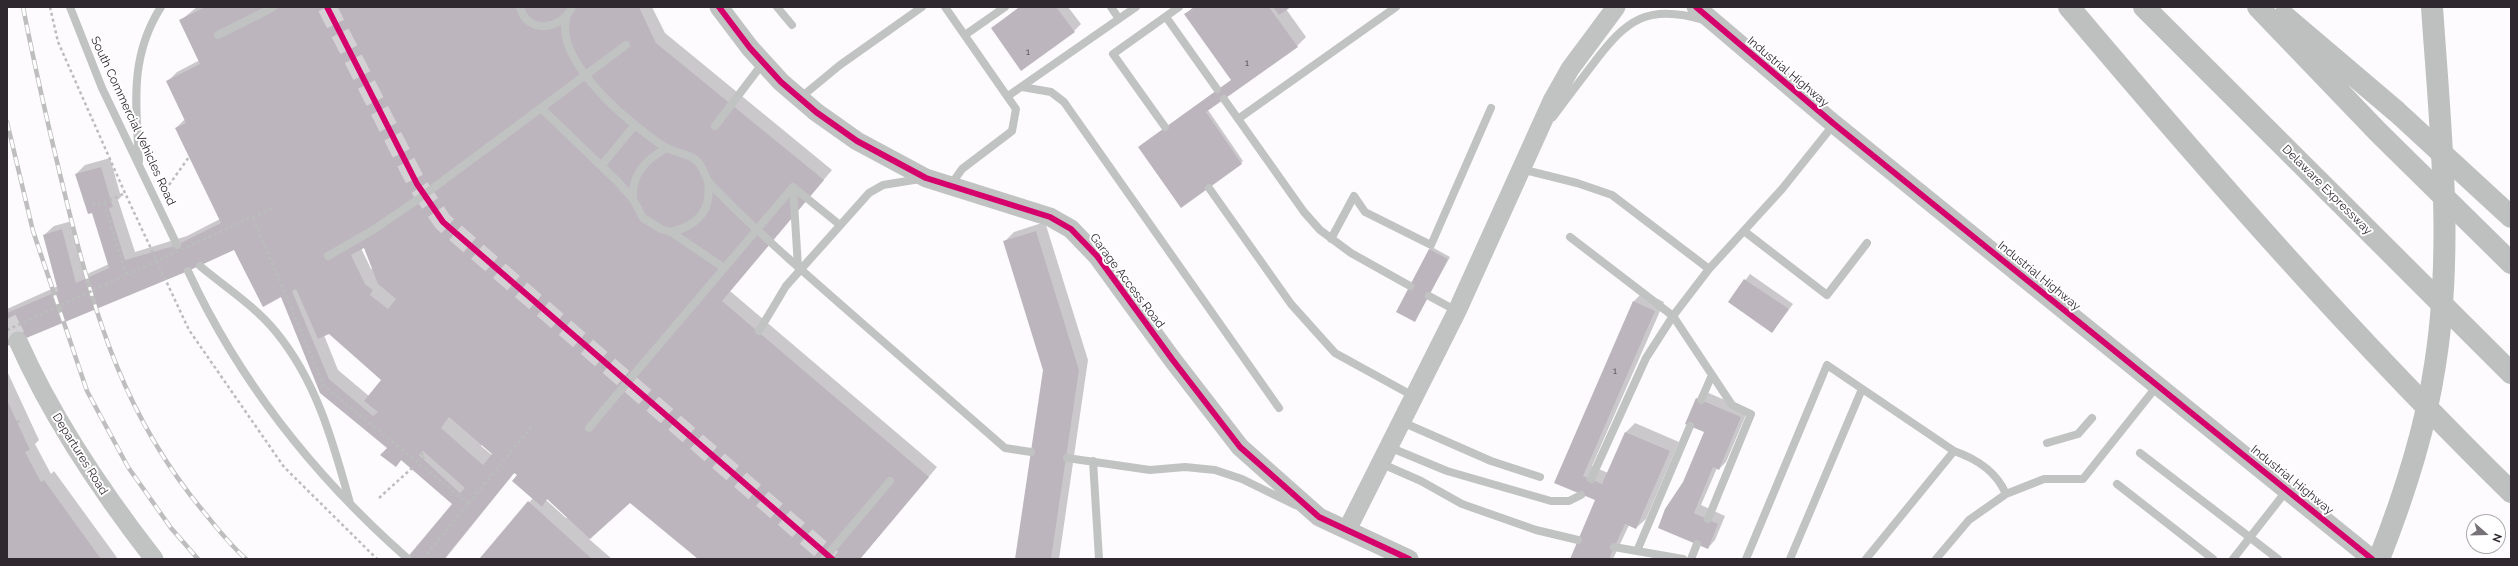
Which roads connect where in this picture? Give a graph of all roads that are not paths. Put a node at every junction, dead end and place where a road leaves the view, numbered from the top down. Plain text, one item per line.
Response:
1 (70, 7) edge
2 (161, 7) edge
3 (520, 7) edge
4 (572, 7) edge
5 (719, 7) edge
6 (777, 7) edge
7 (922, 7) edge
8 (945, 7) edge
9 (1005, 7) edge
10 (1111, 7) edge
11 (1136, 7) edge
12 (1179, 7) edge
13 (1396, 7) edge
14 (1616, 7) edge
15 (1696, 7) edge
16 (2069, 7) edge
17 (2144, 7) edge
18 (2258, 7) edge
19 (2273, 7) edge
20 (2432, 7) edge
21 (269, 9) edge
22 (1166, 17) junction
23 (566, 18) junction
24 (1119, 19) junction
25 (1714, 23) junction
26 (792, 25) dead end
27 (218, 35) dead end
28 (965, 35) junction
29 (626, 45) dead end
30 (763, 63) junction
31 (585, 75) junction
32 (1022, 87) junction
33 (1217, 89) dead end
34 (1008, 96) junction
35 (800, 98) junction
36 (1224, 99) dead end
37 (541, 108) junction
38 (1491, 108) dead end
39 (1238, 119) junction
40 (1834, 124) junction
41 (634, 126) junction
42 (715, 126) dead end
43 (1166, 127) dead end
44 (1531, 147) junction
45 (667, 148) junction
46 (140, 165) junction
47 (602, 165) junction
48 (1521, 169) junction
49 (926, 178) junction
50 (708, 181) junction
51 (793, 187) junction
52 (949, 187) junction
53 (1208, 188) dead end
54 (633, 199) junction
55 (2511, 217) edge
56 (840, 225) junction
57 (756, 230) junction
58 (1744, 231) junction
59 (671, 232) junction
60 (1570, 237) dead end
61 (1331, 239) junction
62 (1868, 243) dead end
63 (177, 245) dead end
64 (328, 256) dead end
65 (2511, 263) edge
66 (200, 266) dead end
67 (798, 267) junction
68 (724, 268) junction
69 (1709, 269) junction
70 (188, 272) dead end
71 (1410, 286) dead end
72 (1429, 296) dead end
73 (1457, 311) junction
74 (1673, 316) junction
75 (759, 331) dead end
76 (12, 336) tunnel mouth
77 (2511, 373) edge
78 (1712, 375) junction
79 (2157, 386) junction
80 (1862, 389) junction
81 (1415, 397) junction
82 (1701, 400) dead end
83 (1279, 408) dead end
84 (2092, 418) dead end
85 (1402, 422) junction
86 (1690, 426) dead end
87 (588, 429) dead end
88 (2047, 443) dead end
89 (1954, 451) junction
90 (1031, 452) dead end
91 (2140, 453) dead end
92 (1385, 455) junction
93 (1067, 458) dead end
94 (1093, 462) junction
95 (1540, 477) dead end
96 (1591, 479) dead end
97 (890, 480) dead end
98 (2117, 484) dead end
99 (2287, 490) junction
100 (2511, 492) edge
101 (2006, 494) junction
102 (1582, 495) dead end
103 (350, 505) junction
104 (1319, 516) junction
105 (1708, 519) dead end
106 (1348, 530) junction
107 (2250, 537) junction
108 (1578, 540) dead end
109 (1696, 544) dead end
110 (1614, 547) dead end
111 (1636, 551) junction
112 (407, 558) dead end
113 (154, 559) edge
114 (824, 559) edge
115 (1099, 559) edge
116 (1409, 559) edge
117 (1683, 559) edge
118 (1690, 559) edge
119 (1746, 559) edge
120 (1790, 559) edge
121 (1866, 559) edge
122 (1936, 559) edge
123 (2213, 559) edge
124 (2233, 559) edge
125 (2278, 559) edge
126 (2372, 559) edge
127 (2379, 559) edge

1 - 46 lane, South Commercial Vehicles Road
2 - 46 lane
3 - 23 lane
4 - 23 lane
5 - 30 street, Garage Access Road
6 - 26 lane
7 - 35 lane
8 - 28 lane
9 - 28 lane
10 - 24 lane
11 - 24 lane
12 - 22 lane
13 - 39 lane
14 - 44 street
15 - 25 street, Industrial Highway
16 - 100 highway
17 - 77 highway, Delaware Expressway
18 - 65 highway
19 - 55 highway
20 - 127 highway, bridge
21 - 27 lane
22 - 33 lane
22 - 43 lane
23 - 31 lane
24 - 32 lane
25 - 40 street, Industrial Highway
25 - 44 lane
28 - 34 lane
29 - 31 lane
30 - 35 street, Garage Access Road
30 - 42 lane
31 - 37 lane
31 - 41 lane
32 - 34 lane
32 - 83 lane
34 - 52 lane
35 - 49 street, Garage Access Road
36 - 39 lane
37 - 47 lane
37 - 64 lane
38 - 61 lane
39 - 61 lane
40 - 58 lane
40 - 79 street, Industrial Highway
41 - 45 lane
41 - 47 lane
44 - 48 street
45 - 50 lane
45 - 54 lane
46 - 63 lane, South Commercial Vehicles Road
47 - 54 lane
48 - 69 lane
48 - 73 street
49 - 52 street, Garage Access Road
49 - 56 lane
50 - 57 lane
50 - 59 lane
51 - 56 lane
51 - 57 lane
51 - 67 lane
52 - 104 street, Garage Access Road
53 - 81 lane
54 - 59 lane
56 - 75 lane
57 - 67 lane, bridge
57 - 68 lane
58 - 62 lane
58 - 69 lane
59 - 68 lane
60 - 74 lane
61 - 71 lane
66 - 103 lane
67 - 90 lane, bridge
68 - 87 lane, bridge
69 - 74 lane
70 - 103 lane
72 - 73 lane
73 - 81 street
74 - 78 lane
74 - 96 lane
76 - 113 street, Departures Road
78 - 82 lane
78 - 105 lane
79 - 99 street, Industrial Highway
79 - 101 lane
80 - 89 lane
80 - 119 lane
80 - 120 lane
81 - 85 street
84 - 88 lane
85 - 92 street
85 - 95 lane
86 - 111 lane
89 - 101 lane
89 - 121 lane
91 - 107 lane
92 - 102 lane
92 - 106 street
92 - 108 lane
93 - 94 lane
94 - 104 lane
94 - 115 lane
97 - 114 lane
98 - 123 lane
99 - 107 lane
99 - 126 street, Industrial Highway
101 - 122 lane
103 - 112 lane
104 - 106 street, Garage Access Road
106 - 116 street, Garage Access Road
107 - 124 lane
107 - 125 lane
109 - 118 lane
110 - 111 lane
111 - 117 lane

